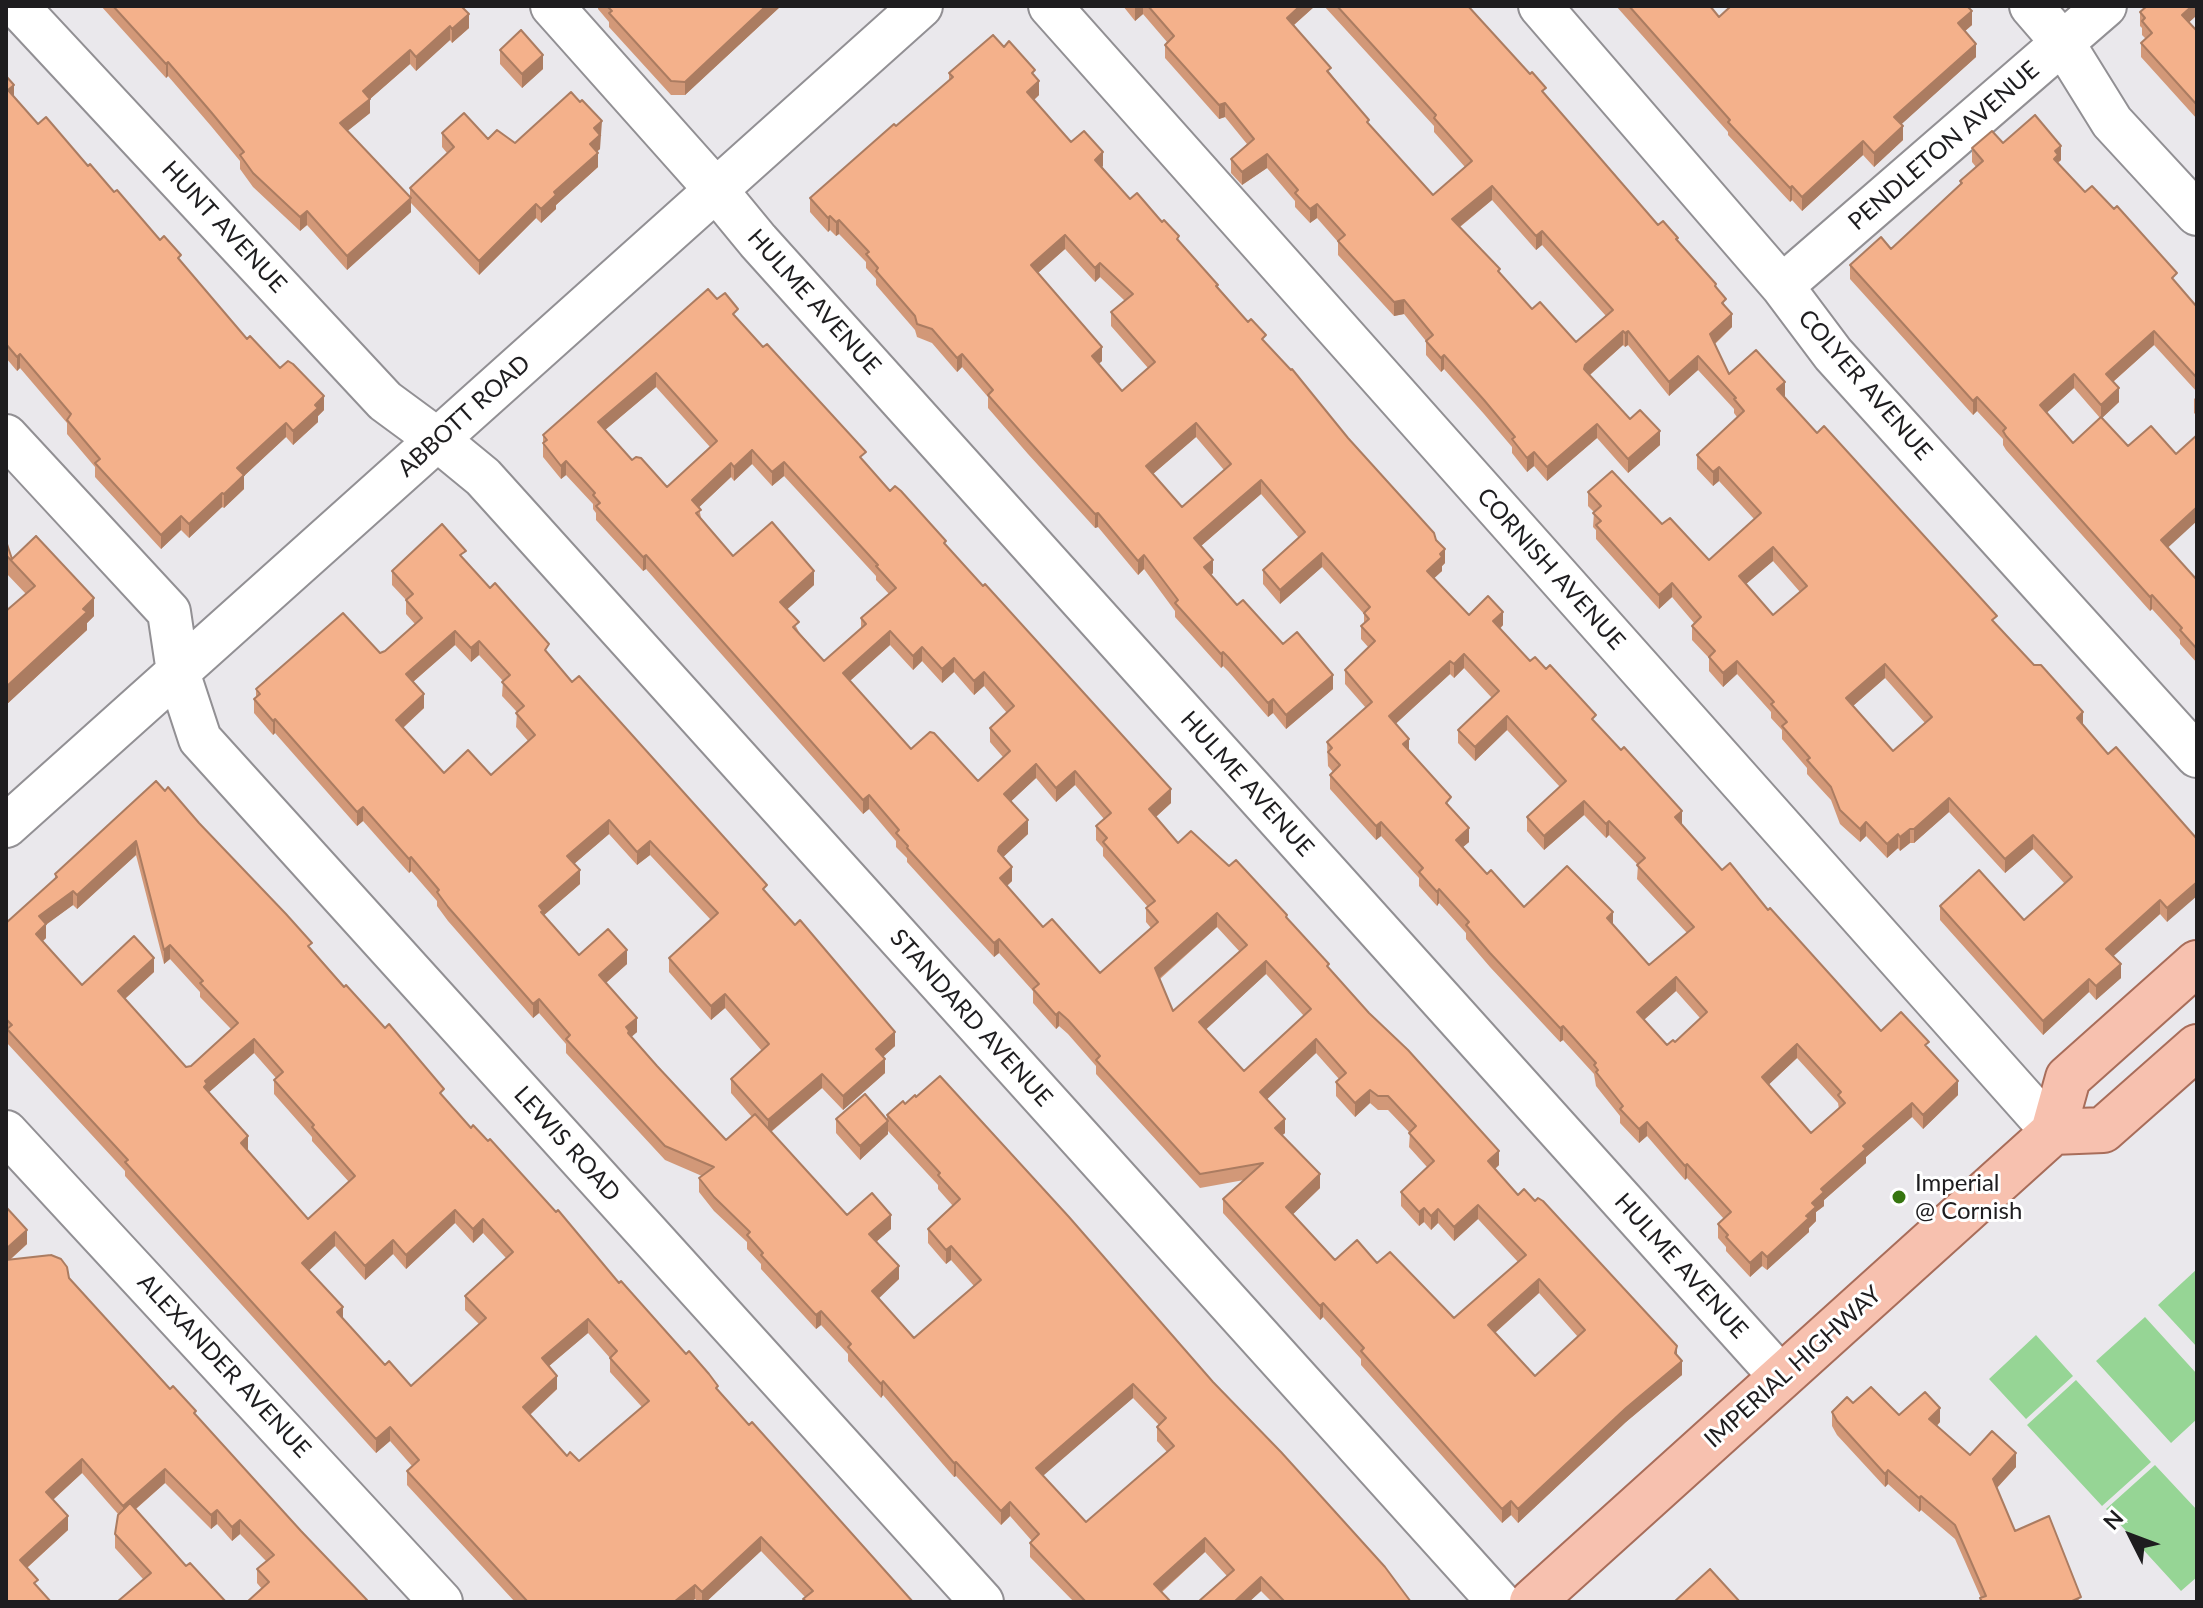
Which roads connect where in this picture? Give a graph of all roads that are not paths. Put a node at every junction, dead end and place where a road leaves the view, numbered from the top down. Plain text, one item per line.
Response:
1 (17, 6) edge
2 (552, 6) edge
3 (921, 6) edge
4 (1050, 6) edge
5 (1540, 6) edge
6 (2031, 6) edge
7 (2105, 6) edge
8 (2063, 43) junction
9 (716, 190) junction
10 (2197, 214) edge
11 (1782, 286) junction
12 (6, 436) edge
13 (438, 440) junction
14 (178, 672) junction
15 (2197, 756) edge
16 (6, 826) edge
17 (2197, 963) edge
18 (2197, 1047) edge
19 (6, 1132) edge
20 (2053, 1132) junction
21 (1781, 1377) junction
22 (441, 1602) edge
23 (982, 1602) edge
24 (1499, 1602) edge
25 (1532, 1602) edge

1 - 13 street, HUNT AVENUE
2 - 9 street, HULME AVENUE
3 - 9 street, ABBOTT ROAD
4 - 20 street, CORNISH AVENUE
5 - 11 street, COLYER AVENUE
6 - 8 street
7 - 8 street, PENDLETON AVENUE
8 - 10 street
8 - 11 street, PENDLETON AVENUE
9 - 13 street, ABBOTT ROAD
9 - 21 street, HULME AVENUE
11 - 15 street, COLYER AVENUE
12 - 14 street, LEWIS ROAD
13 - 14 street, ABBOTT ROAD
13 - 24 street, STANDARD AVENUE
14 - 16 street, ABBOTT ROAD
14 - 23 street, LEWIS ROAD
17 - 20 main road
18 - 20 main road
19 - 22 street, ALEXANDER AVENUE
20 - 21 main road, IMPERIAL HIGHWAY
21 - 25 main road, IMPERIAL HIGHWAY

